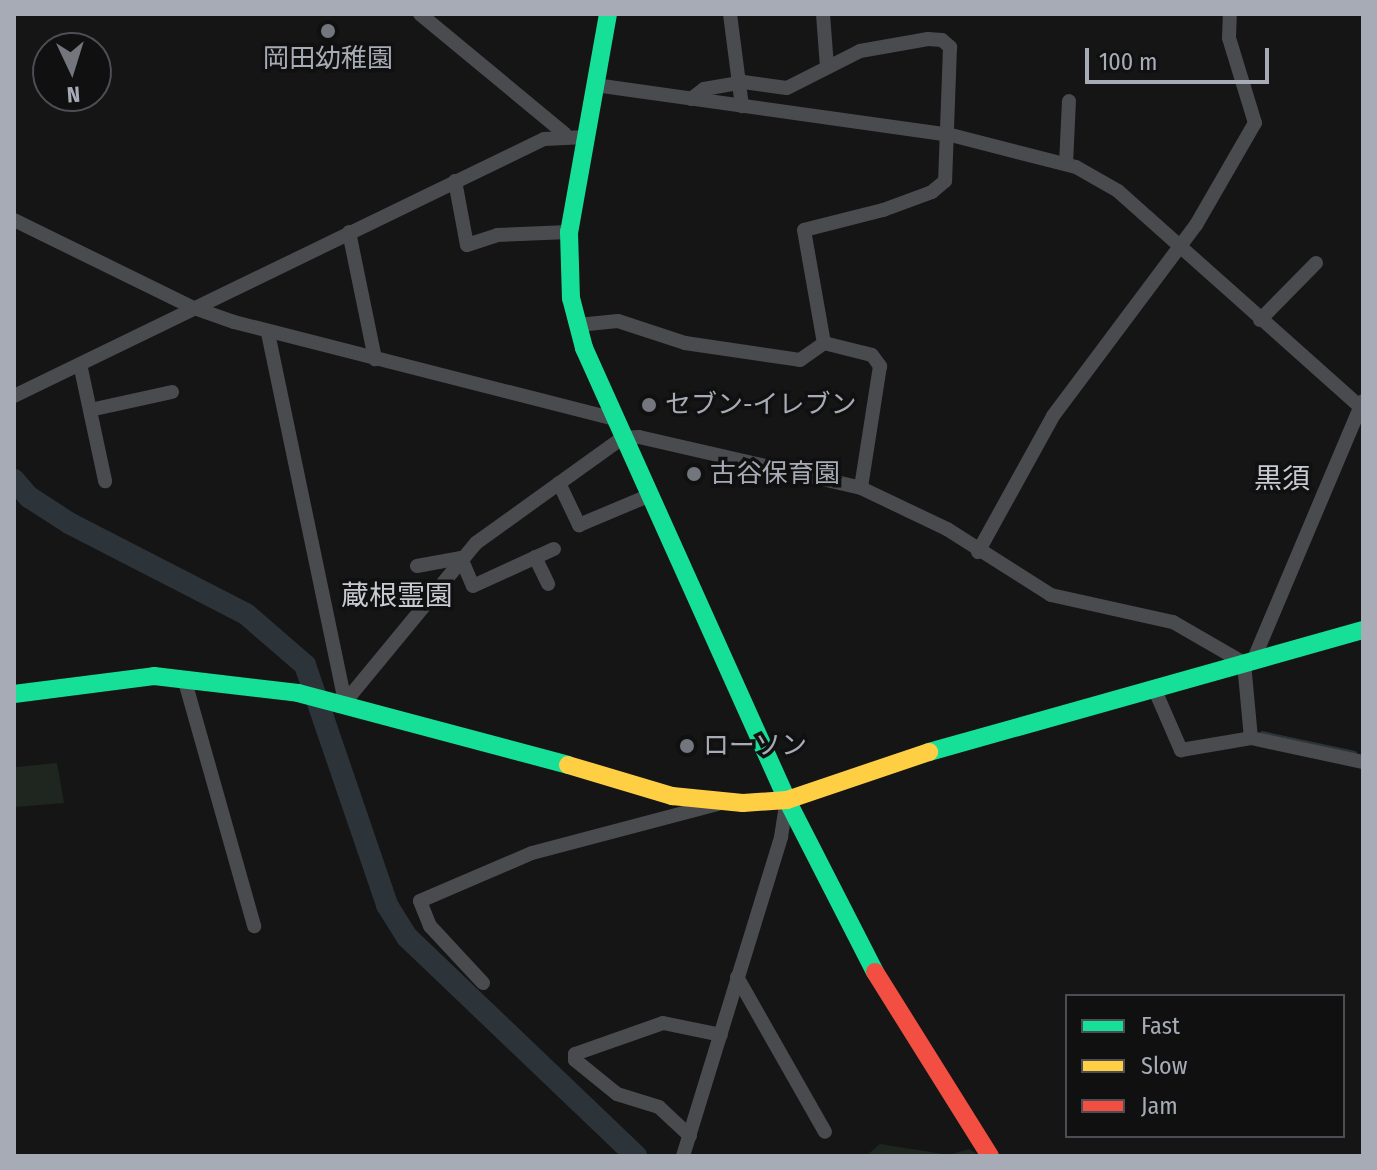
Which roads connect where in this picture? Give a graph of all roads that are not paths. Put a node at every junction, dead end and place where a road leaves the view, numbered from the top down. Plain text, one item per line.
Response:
1 (420, 14) edge
2 (608, 14) edge
3 (730, 14) edge
4 (823, 14) edge
5 (1230, 14) edge
6 (827, 67) junction
7 (743, 82) junction
8 (595, 85) junction
9 (691, 99) junction
10 (1069, 101) dead end
11 (742, 106) junction
12 (565, 134) junction
13 (951, 135) junction
14 (586, 137) junction
15 (1066, 164) junction
16 (455, 181) junction
17 (14, 220) edge
18 (349, 232) junction
19 (569, 232) junction
20 (1176, 247) junction
21 (1316, 263) dead end
22 (194, 308) junction
23 (1260, 320) junction
24 (578, 325) junction
25 (268, 333) junction
26 (824, 343) junction
27 (375, 359) junction
28 (80, 364) junction
29 (172, 392) dead end
30 (14, 396) edge
31 (1362, 406) edge
32 (90, 410) junction
33 (612, 418) junction
34 (622, 438) junction
35 (105, 481) dead end
36 (559, 483) junction
37 (861, 488) junction
38 (648, 496) junction
39 (554, 549) dead end
40 (978, 552) junction
41 (535, 557) junction
42 (461, 558) junction
43 (417, 566) dead end
44 (548, 584) dead end
45 (1363, 630) edge
46 (1248, 662) junction
47 (184, 678) junction
48 (1154, 688) junction
49 (14, 694) edge
50 (345, 702) junction
51 (1251, 738) junction
52 (1363, 762) edge
53 (787, 800) junction
54 (719, 804) junction
55 (254, 926) dead end
56 (737, 977) junction
57 (483, 983) dead end
58 (721, 1035) junction
59 (825, 1132) dead end
60 (690, 1136) junction
61 (683, 1156) edge
62 (990, 1156) edge

1 - 12 street
2 - 8 street
3 - 7 street
4 - 6 street
5 - 20 street
6 - 7 street
6 - 13 street
7 - 9 street
7 - 11 street
8 - 9 street
8 - 14 street
9 - 11 street
10 - 15 street
11 - 13 street
12 - 14 street
12 - 16 street
13 - 15 street
13 - 26 street
14 - 19 street
15 - 20 street
16 - 18 street
16 - 19 street
17 - 22 street
18 - 22 street
18 - 27 street
19 - 24 street
20 - 23 street
20 - 40 street
21 - 23 street
22 - 25 street
22 - 28 street
23 - 31 street
24 - 26 street
24 - 33 street
25 - 27 street
25 - 50 street
26 - 37 street
27 - 33 street
28 - 30 street
28 - 32 street
29 - 32 street
31 - 46 street
32 - 35 street
33 - 34 street
34 - 36 street
34 - 37 street
34 - 38 street
36 - 38 street
36 - 42 street
37 - 40 street
38 - 53 street
39 - 41 street
40 - 46 street
41 - 42 street
41 - 44 street
42 - 43 street
42 - 50 street
45 - 46 street
46 - 48 street
46 - 51 street
47 - 49 street
47 - 50 street
47 - 55 street
48 - 51 street
48 - 53 street
50 - 54 street
51 - 52 street
53 - 54 street
53 - 56 street
53 - 62 street
54 - 57 street
56 - 58 street
56 - 59 street
58 - 60 street
58 - 60 street
60 - 61 street

